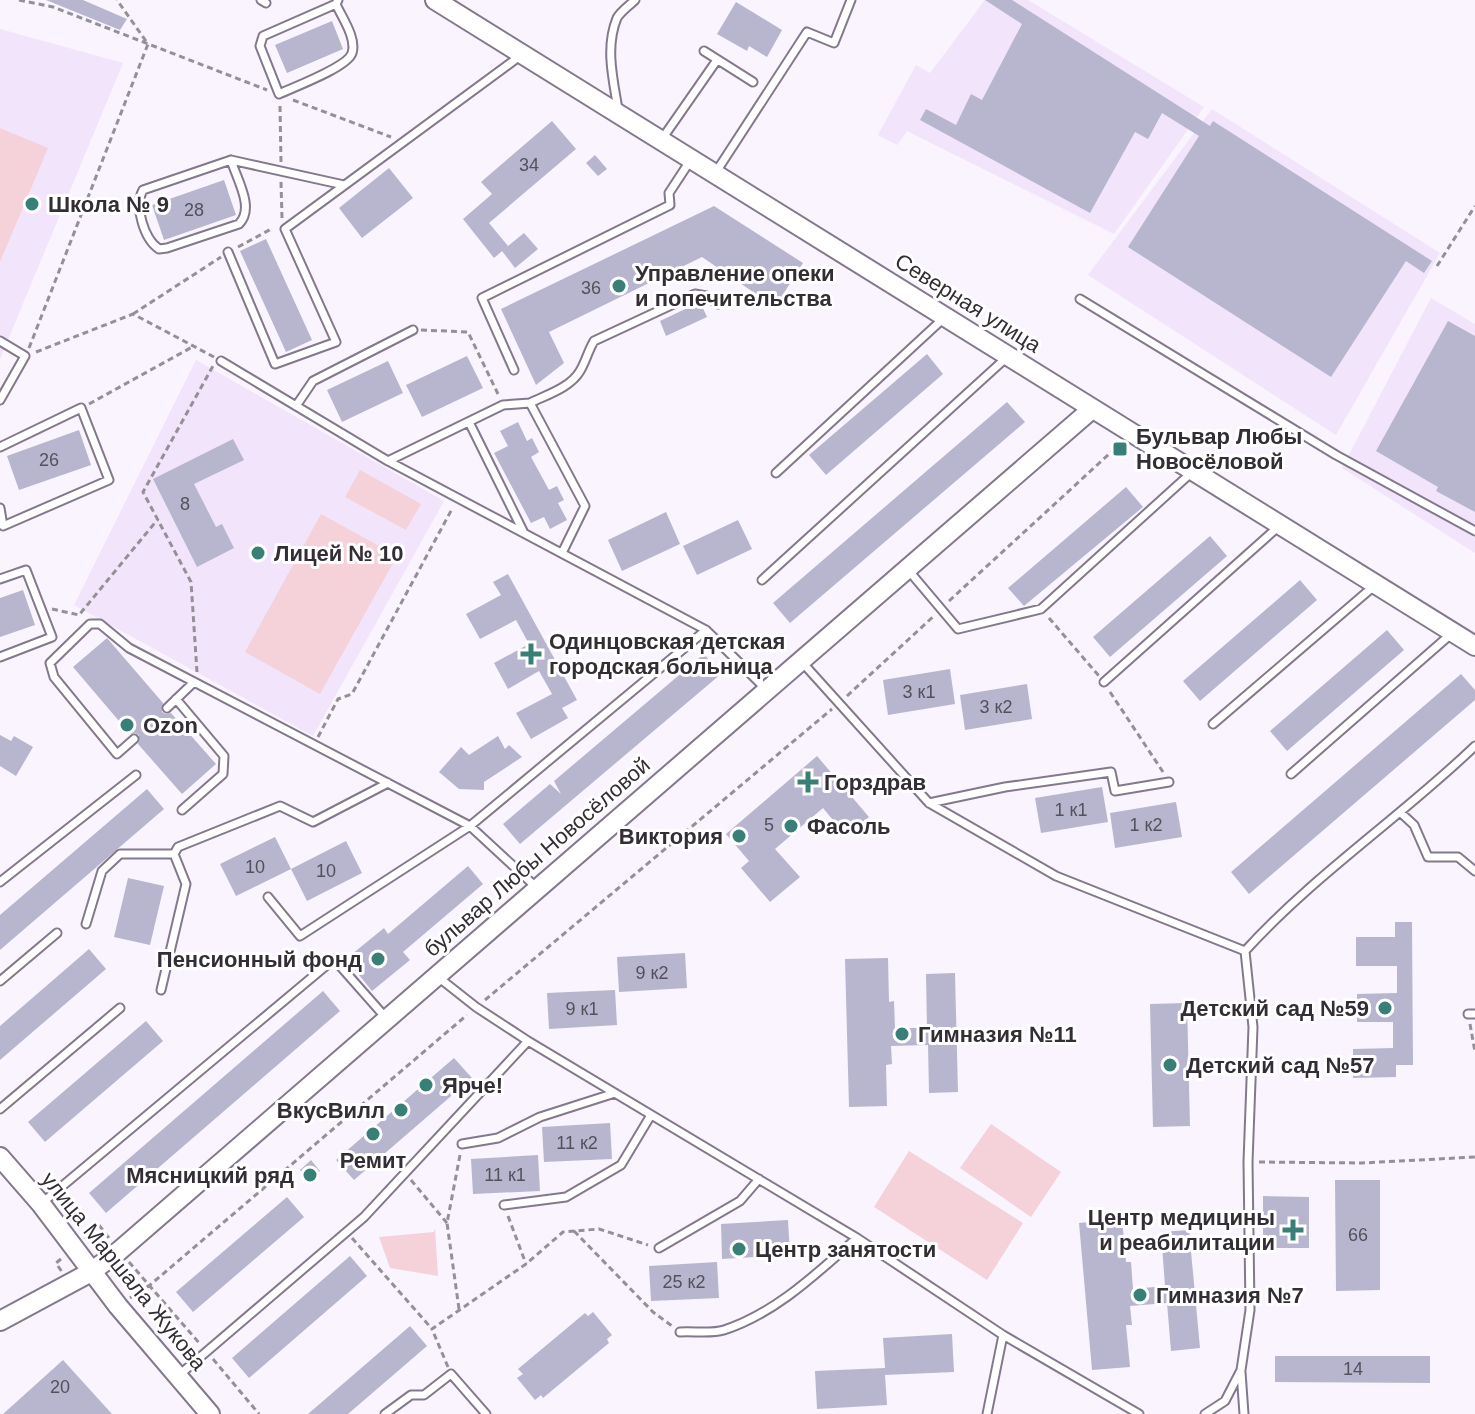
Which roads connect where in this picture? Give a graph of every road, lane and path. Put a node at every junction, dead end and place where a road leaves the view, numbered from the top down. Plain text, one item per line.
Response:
1 (19, 0) edge
2 (117, 0) edge
3 (435, 0) edge
4 (635, 0) edge
5 (851, 0) edge
6 (337, 2) edge
7 (148, 44) junction
8 (704, 51) dead end
9 (522, 54) junction
10 (717, 60) junction
11 (753, 82) dead end
12 (279, 94) junction
13 (619, 115) junction
14 (661, 141) junction
15 (403, 142) junction
16 (691, 159) junction
17 (231, 160) junction
18 (281, 172) junction
19 (715, 174) junction
20 (344, 185) junction
21 (1475, 206) edge
22 (282, 207) dead end
23 (282, 224) dead end
24 (228, 252) junction
25 (1437, 266) dead end
26 (1080, 299) dead end
27 (718, 304) dead end
28 (133, 314) junction
29 (945, 317) junction
30 (413, 330) joint
31 (0, 341) edge
32 (194, 346) junction
33 (25, 356) junction
34 (1008, 356) junction
35 (218, 360) junction
36 (514, 370) dead end
37 (0, 400) edge
38 (530, 403) junction
39 (503, 405) junction
40 (296, 406) junction
41 (81, 408) junction
42 (1092, 409) junction
43 (469, 422) junction
44 (1132, 433) junction
45 (0, 447) edge
46 (388, 461) junction
47 (1193, 471) junction
48 (776, 473) dead end
49 (458, 498) junction
50 (0, 508) edge
51 (158, 519) junction
52 (1280, 525) junction
53 (1475, 531) edge
54 (524, 533) junction
55 (562, 553) junction
56 (907, 569) junction
57 (0, 579) edge
58 (762, 580) dead end
59 (1375, 585) junction
60 (40, 606) junction
61 (942, 609) junction
62 (1041, 609) junction
63 (706, 630) junction
64 (1453, 633) junction
65 (1475, 646) edge
66 (0, 657) edge
67 (801, 661) junction
68 (194, 682) junction
69 (1104, 682) junction
70 (767, 690) junction
71 (176, 699) junction
72 (839, 703) junction
73 (167, 708) dead end
74 (1213, 724) dead end
75 (134, 739) dead end
76 (314, 744) junction
77 (1475, 746) edge
78 (1291, 774) dead end
79 (136, 775) dead end
80 (1169, 782) joint
81 (388, 783) junction
82 (929, 803) junction
83 (182, 810) dead end
84 (1401, 813) junction
85 (470, 826) junction
86 (174, 854) junction
87 (1475, 871) edge
88 (0, 882) edge
89 (538, 888) junction
90 (268, 897) dead end
91 (86, 924) dead end
92 (57, 933) dead end
93 (1245, 951) junction
94 (437, 976) junction
95 (0, 981) edge
96 (161, 990) dead end
97 (476, 1007) junction
98 (120, 1008) dead end
99 (1471, 1014) edge
100 (387, 1019) junction
101 (528, 1041) junction
102 (1475, 1052) edge
103 (615, 1093) junction
104 (0, 1109) edge
105 (651, 1115) junction
106 (462, 1144) joint
107 (0, 1157) edge
108 (1475, 1157) edge
109 (1248, 1162) junction
110 (405, 1173) junction
111 (759, 1179) junction
112 (41, 1204) junction
113 (504, 1205) joint
114 (447, 1223) junction
115 (574, 1231) junction
116 (346, 1232) junction
117 (857, 1238) junction
118 (659, 1248) joint
119 (74, 1250) junction
120 (119, 1251) junction
121 (56, 1263) dead end
122 (526, 1264) junction
123 (91, 1272) junction
124 (150, 1285) junction
125 (118, 1306) junction
126 (459, 1309) junction
127 (0, 1321) edge
128 (432, 1329) junction
129 (680, 1332) joint
130 (1003, 1335) junction
131 (207, 1352) junction
132 (1241, 1370) junction
133 (451, 1374) junction
134 (178, 1376) junction
135 (394, 1407) junction
136 (210, 1414) edge
137 (259, 1414) edge
138 (385, 1414) edge
139 (400, 1414) edge
140 (486, 1414) edge
141 (987, 1414) edge
142 (1139, 1414) edge
143 (1205, 1414) edge
144 (1244, 1414) edge

1 - 7 path
2 - 7 path
3 - 9 street, Северная улица
4 - 13 lane
5 - 19 lane
6 - 12 lane
6 - 12 lane
7 - 12 path
7 - 33 path
8 - 10 lane
9 - 13 street, Северная улица
9 - 15 lane
10 - 11 lane
10 - 14 lane
12 - 15 path
12 - 18 path
13 - 14 street, Северная улица
14 - 16 street, Северная улица
15 - 20 lane
16 - 19 street, Северная улица
16 - 36 lane
17 - 17 lane
17 - 18 lane
18 - 20 lane
18 - 22 path
19 - 29 street, Северная улица
20 - 24 lane
21 - 25 path
23 - 24 path
24 - 28 path
26 - 53 lane
27 - 38 lane
28 - 32 path
28 - 33 path
29 - 34 street, Северная улица
29 - 48 lane
30 - 39 path
30 - 40 lane
31 - 33 lane
32 - 35 path
32 - 41 path
33 - 37 lane
34 - 42 street, Северная улица
34 - 58 lane
35 - 40 lane
35 - 51 path
38 - 39 lane
38 - 55 lane
39 - 43 lane
40 - 46 lane
41 - 45 lane
41 - 50 lane
42 - 44 street, Северная улица
42 - 56 street, бульвар Любы Новосёловой
43 - 46 lane
43 - 54 lane
44 - 47 street, Северная улица
44 - 61 path
46 - 49 lane
47 - 52 street, Северная улица
47 - 62 lane
49 - 54 lane
49 - 76 path
51 - 60 path
51 - 68 path
52 - 59 street, Северная улица
52 - 69 lane
54 - 55 lane
55 - 63 lane
56 - 61 lane
56 - 67 street, бульвар Любы Новосёловой
57 - 60 lane
59 - 64 street, Северная улица
59 - 74 lane
60 - 66 lane
61 - 62 lane
61 - 72 path
62 - 69 path
63 - 70 lane
63 - 85 lane
64 - 65 street, Северная улица
64 - 78 lane
67 - 70 street, бульвар Любы Новосёловой
67 - 72 lane
68 - 71 lane
68 - 75 lane
68 - 76 lane
69 - 80 path
70 - 89 street, бульвар Любы Новосёловой
71 - 73 lane
71 - 83 lane
72 - 82 lane
72 - 97 path
76 - 81 lane
77 - 84 lane
79 - 88 lane
80 - 82 lane
81 - 85 lane
81 - 86 lane
82 - 93 lane
84 - 87 lane
84 - 93 lane
85 - 89 lane
85 - 90 lane
86 - 91 lane
86 - 96 lane
89 - 94 street, бульвар Любы Новосёловой
92 - 95 lane
93 - 109 lane
94 - 97 lane
94 - 100 street, бульвар Любы Новосёловой
97 - 101 lane
97 - 124 path
98 - 104 lane
99 - 102 path
100 - 112 lane
100 - 120 street, бульвар Любы Новосёловой
101 - 103 lane
101 - 110 lane
103 - 105 lane
103 - 106 lane
105 - 111 lane
105 - 113 lane
106 - 114 path
107 - 112 street, улица Маршала Жукова
108 - 109 path
109 - 132 lane
110 - 114 path
110 - 116 lane
111 - 117 lane
111 - 118 lane
112 - 119 street, улица Маршала Жукова
113 - 122 path
114 - 126 path
115 - 118 path
115 - 122 path
115 - 129 path
116 - 128 path
116 - 131 lane
117 - 129 lane
117 - 130 lane
119 - 120 path
119 - 121 path
119 - 123 street, улица Маршала Жукова
120 - 123 street, бульвар Любы Новосёловой
120 - 124 path
122 - 126 path
123 - 125 street, улица Маршала Жукова
123 - 127 street, бульвар Любы Новосёловой
124 - 125 path
124 - 131 path
125 - 134 street, улица Маршала Жукова
126 - 128 path
128 - 133 path
130 - 141 lane
130 - 142 lane
131 - 134 lane
131 - 137 path
132 - 143 lane
132 - 144 lane
133 - 135 lane
133 - 140 lane
134 - 136 street, улица Маршала Жукова
135 - 138 lane
135 - 139 lane

